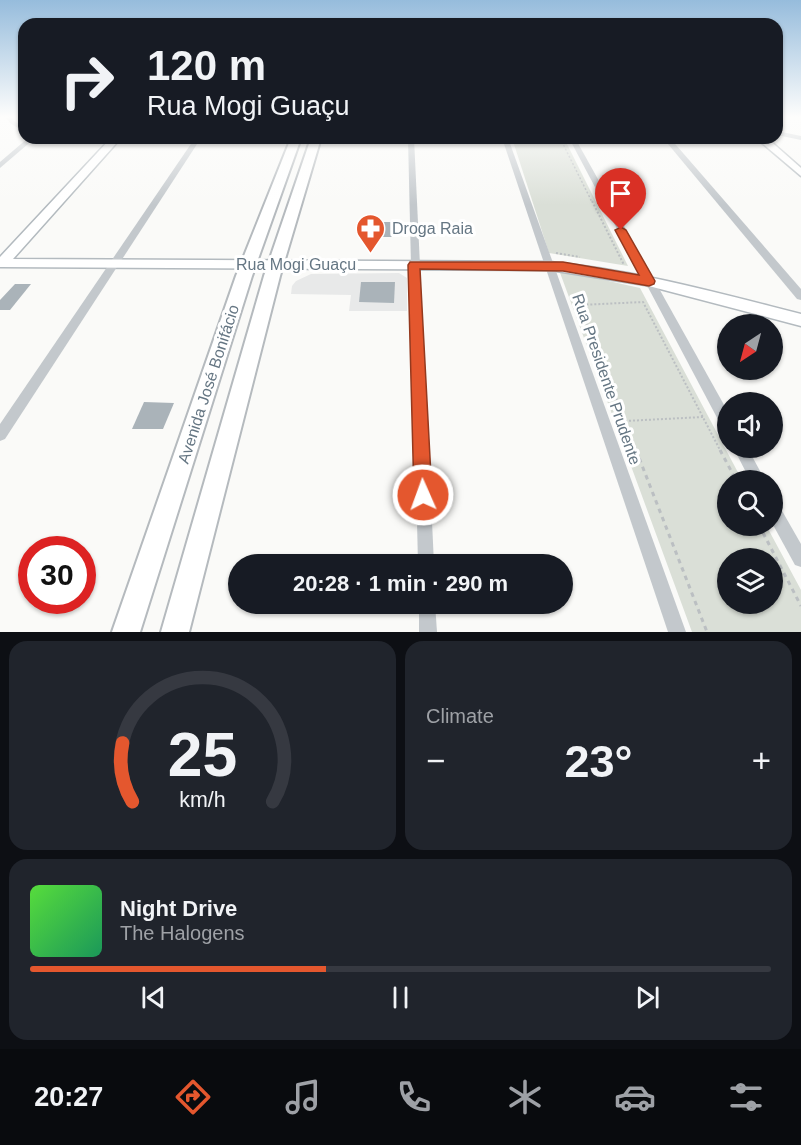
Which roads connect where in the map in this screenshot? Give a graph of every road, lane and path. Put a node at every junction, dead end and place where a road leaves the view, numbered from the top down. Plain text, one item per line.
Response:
1 (22, 146) edge
2 (108, 146) edge
3 (192, 146) edge
4 (293, 146) edge
5 (313, 146) edge
6 (411, 146) edge
7 (507, 146) edge
8 (564, 146) edge
9 (577, 146) edge
10 (673, 146) edge
11 (771, 146) edge
12 (0, 166) edge
13 (801, 173) edge
14 (584, 258) dead end
15 (551, 259) junction
16 (0, 263) edge
17 (615, 263) dead end
18 (112, 264) junction
19 (248, 264) junction
20 (276, 264) junction
21 (414, 265) junction
22 (649, 281) junction
23 (801, 296) edge
24 (801, 320) edge
25 (717, 405) edge
26 (703, 417) junction
27 (625, 421) junction
28 (0, 435) edge
29 (731, 470) edge
30 (783, 527) edge
31 (765, 536) edge
32 (426, 554) edge
33 (801, 559) edge
34 (801, 606) edge
35 (427, 614) edge
36 (126, 632) edge
37 (175, 632) edge
38 (428, 632) edge
39 (677, 632) edge
40 (707, 632) edge

1 - 12 street
2 - 16 street
3 - 18 street
4 - 19 main road, Avenida José Bonifácio
5 - 20 main road, Avenida José Bonifácio
6 - 21 street
7 - 15 street, Rua Presidente Prudente
8 - 17 path
9 - 22 street
10 - 23 street
11 - 13 street
14 - 15 path
15 - 21 street, Rua Mogi Guaçu
15 - 22 street, Rua Mogi Guaçu
15 - 39 street, Rua Presidente Prudente
16 - 18 street, Rua Mogi Guaçu
18 - 19 street, Rua Mogi Guaçu
18 - 28 street
19 - 20 street, Rua Mogi Guaçu
19 - 36 main road, Avenida José Bonifácio
20 - 21 street, Rua Mogi Guaçu
20 - 37 main road, Avenida José Bonifácio
21 - 32 street
22 - 24 street, Rua Mogi Guaçu
22 - 25 street
26 - 27 path
26 - 27 path
26 - 29 path
27 - 40 path
30 - 33 street
31 - 34 path
35 - 38 street

